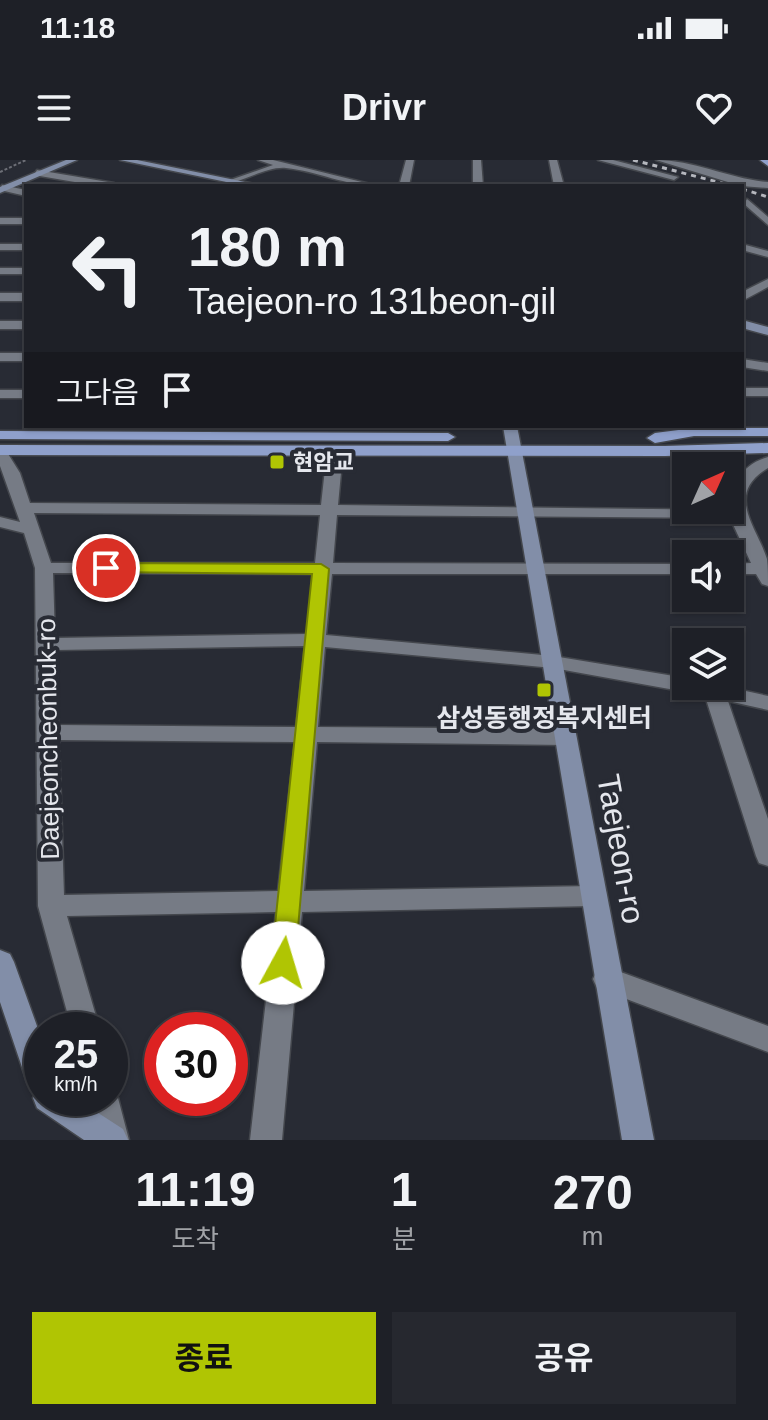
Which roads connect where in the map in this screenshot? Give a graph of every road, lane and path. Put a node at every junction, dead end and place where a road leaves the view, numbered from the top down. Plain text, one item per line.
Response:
1 (26, 160) edge
2 (73, 160) edge
3 (124, 160) edge
4 (262, 160) edge
5 (410, 160) edge
6 (477, 160) edge
7 (544, 160) edge
8 (553, 160) edge
9 (602, 160) edge
10 (660, 160) edge
11 (681, 160) edge
12 (142, 161) edge
13 (291, 162) edge
14 (641, 169) junction
15 (691, 170) junction
16 (0, 172) edge
17 (37, 173) junction
18 (237, 179) junction
19 (685, 179) dead end
20 (697, 183) dead end
21 (102, 184) edge
22 (223, 184) edge
23 (253, 184) edge
24 (366, 184) edge
25 (404, 184) edge
26 (478, 184) edge
27 (559, 184) edge
28 (646, 184) edge
29 (701, 184) edge
30 (768, 185) edge
31 (1, 189) edge
32 (24, 193) edge
33 (747, 200) edge
34 (768, 203) edge
35 (0, 221) edge
36 (24, 221) edge
37 (768, 222) edge
38 (0, 247) edge
39 (24, 247) edge
40 (744, 248) edge
41 (768, 254) edge
42 (0, 271) edge
43 (24, 271) edge
44 (744, 280) edge
45 (765, 284) edge
46 (744, 296) edge
47 (0, 297) edge
48 (24, 297) edge
49 (0, 325) edge
50 (24, 325) edge
51 (744, 325) edge
52 (768, 331) edge
53 (0, 357) edge
54 (24, 357) edge
55 (744, 363) edge
56 (768, 367) edge
57 (744, 392) edge
58 (768, 392) edge
59 (0, 394) edge
60 (24, 394) edge
61 (692, 429) edge
62 (168, 431) edge
63 (768, 432) edge
64 (0, 435) edge
65 (337, 438) edge
66 (512, 438) edge
67 (768, 441) edge
68 (660, 445) junction
69 (768, 448) edge
70 (0, 451) edge
71 (681, 452) edge
72 (768, 455) edge
73 (744, 457) edge
74 (768, 462) edge
75 (744, 478) edge
76 (24, 508) junction
77 (672, 508) edge
78 (327, 510) junction
79 (525, 511) junction
80 (0, 522) edge
81 (742, 524) edge
82 (31, 530) junction
83 (44, 568) junction
84 (321, 569) junction
85 (672, 569) edge
86 (535, 570) junction
87 (744, 571) edge
88 (765, 574) edge
89 (314, 640) junction
90 (46, 644) junction
91 (553, 662) junction
92 (672, 683) edge
93 (744, 697) edge
94 (717, 700) edge
95 (768, 703) edge
96 (48, 732) junction
97 (306, 733) junction
98 (565, 737) junction
99 (768, 856) edge
100 (592, 896) junction
101 (289, 903) junction
102 (51, 906) junction
103 (0, 962) edge
104 (607, 979) junction
105 (81, 1012) edge
106 (24, 1031) edge
107 (768, 1039) edge
108 (75, 1116) edge
109 (107, 1116) edge
110 (112, 1140) edge
111 (266, 1140) edge
112 (638, 1140) edge

1 - 16 path
2 - 17 street
3 - 12 street
4 - 13 street
5 - 25 street
6 - 26 street
7 - 8 street
8 - 27 street
9 - 14 street
10 - 15 street
11 - 15 street
12 - 18 street
13 - 18 street
13 - 24 street
14 - 19 street
14 - 28 street
15 - 30 street
17 - 21 street
17 - 31 street
18 - 22 street
18 - 23 street
20 - 29 street
31 - 32 street
33 - 34 street
33 - 37 street
35 - 36 street
38 - 39 street
40 - 41 street
42 - 43 street
44 - 45 street
45 - 46 street
47 - 48 street
49 - 50 street
51 - 52 street
53 - 54 street
55 - 56 street
57 - 58 street
59 - 60 street
61 - 63 main road
61 - 68 main road
62 - 64 main road
62 - 65 main road
65 - 66 main road
65 - 70 main road
65 - 78 street
66 - 68 main road
66 - 79 street, Taejeon-ro
67 - 68 main road
68 - 69 main road
68 - 71 main road
70 - 76 street, Daejeoncheonbuk-ro
72 - 73 main road
74 - 75 street
76 - 78 street
76 - 82 street, Daejeoncheonbuk-ro
77 - 79 street
78 - 79 street
78 - 84 street
79 - 86 street, Taejeon-ro
80 - 82 street
81 - 88 street
82 - 83 street, Daejeoncheonbuk-ro
83 - 84 street
83 - 90 street, Daejeoncheonbuk-ro
84 - 86 street
84 - 89 street
85 - 86 street
86 - 91 street, Taejeon-ro
87 - 88 street
89 - 90 street
89 - 91 street
89 - 97 street
90 - 96 street, Daejeoncheonbuk-ro
91 - 92 street
91 - 98 street, Taejeon-ro
93 - 95 street
94 - 99 street
96 - 97 street
96 - 102 street, Daejeoncheonbuk-ro
97 - 98 street
97 - 101 street
98 - 100 street, Taejeon-ro
100 - 101 street
100 - 104 street, Taejeon-ro
101 - 102 street
101 - 111 street
102 - 105 street, Daejeoncheonbuk-ro
103 - 106 street
104 - 107 street
104 - 112 street, Taejeon-ro
108 - 110 street
109 - 110 street

